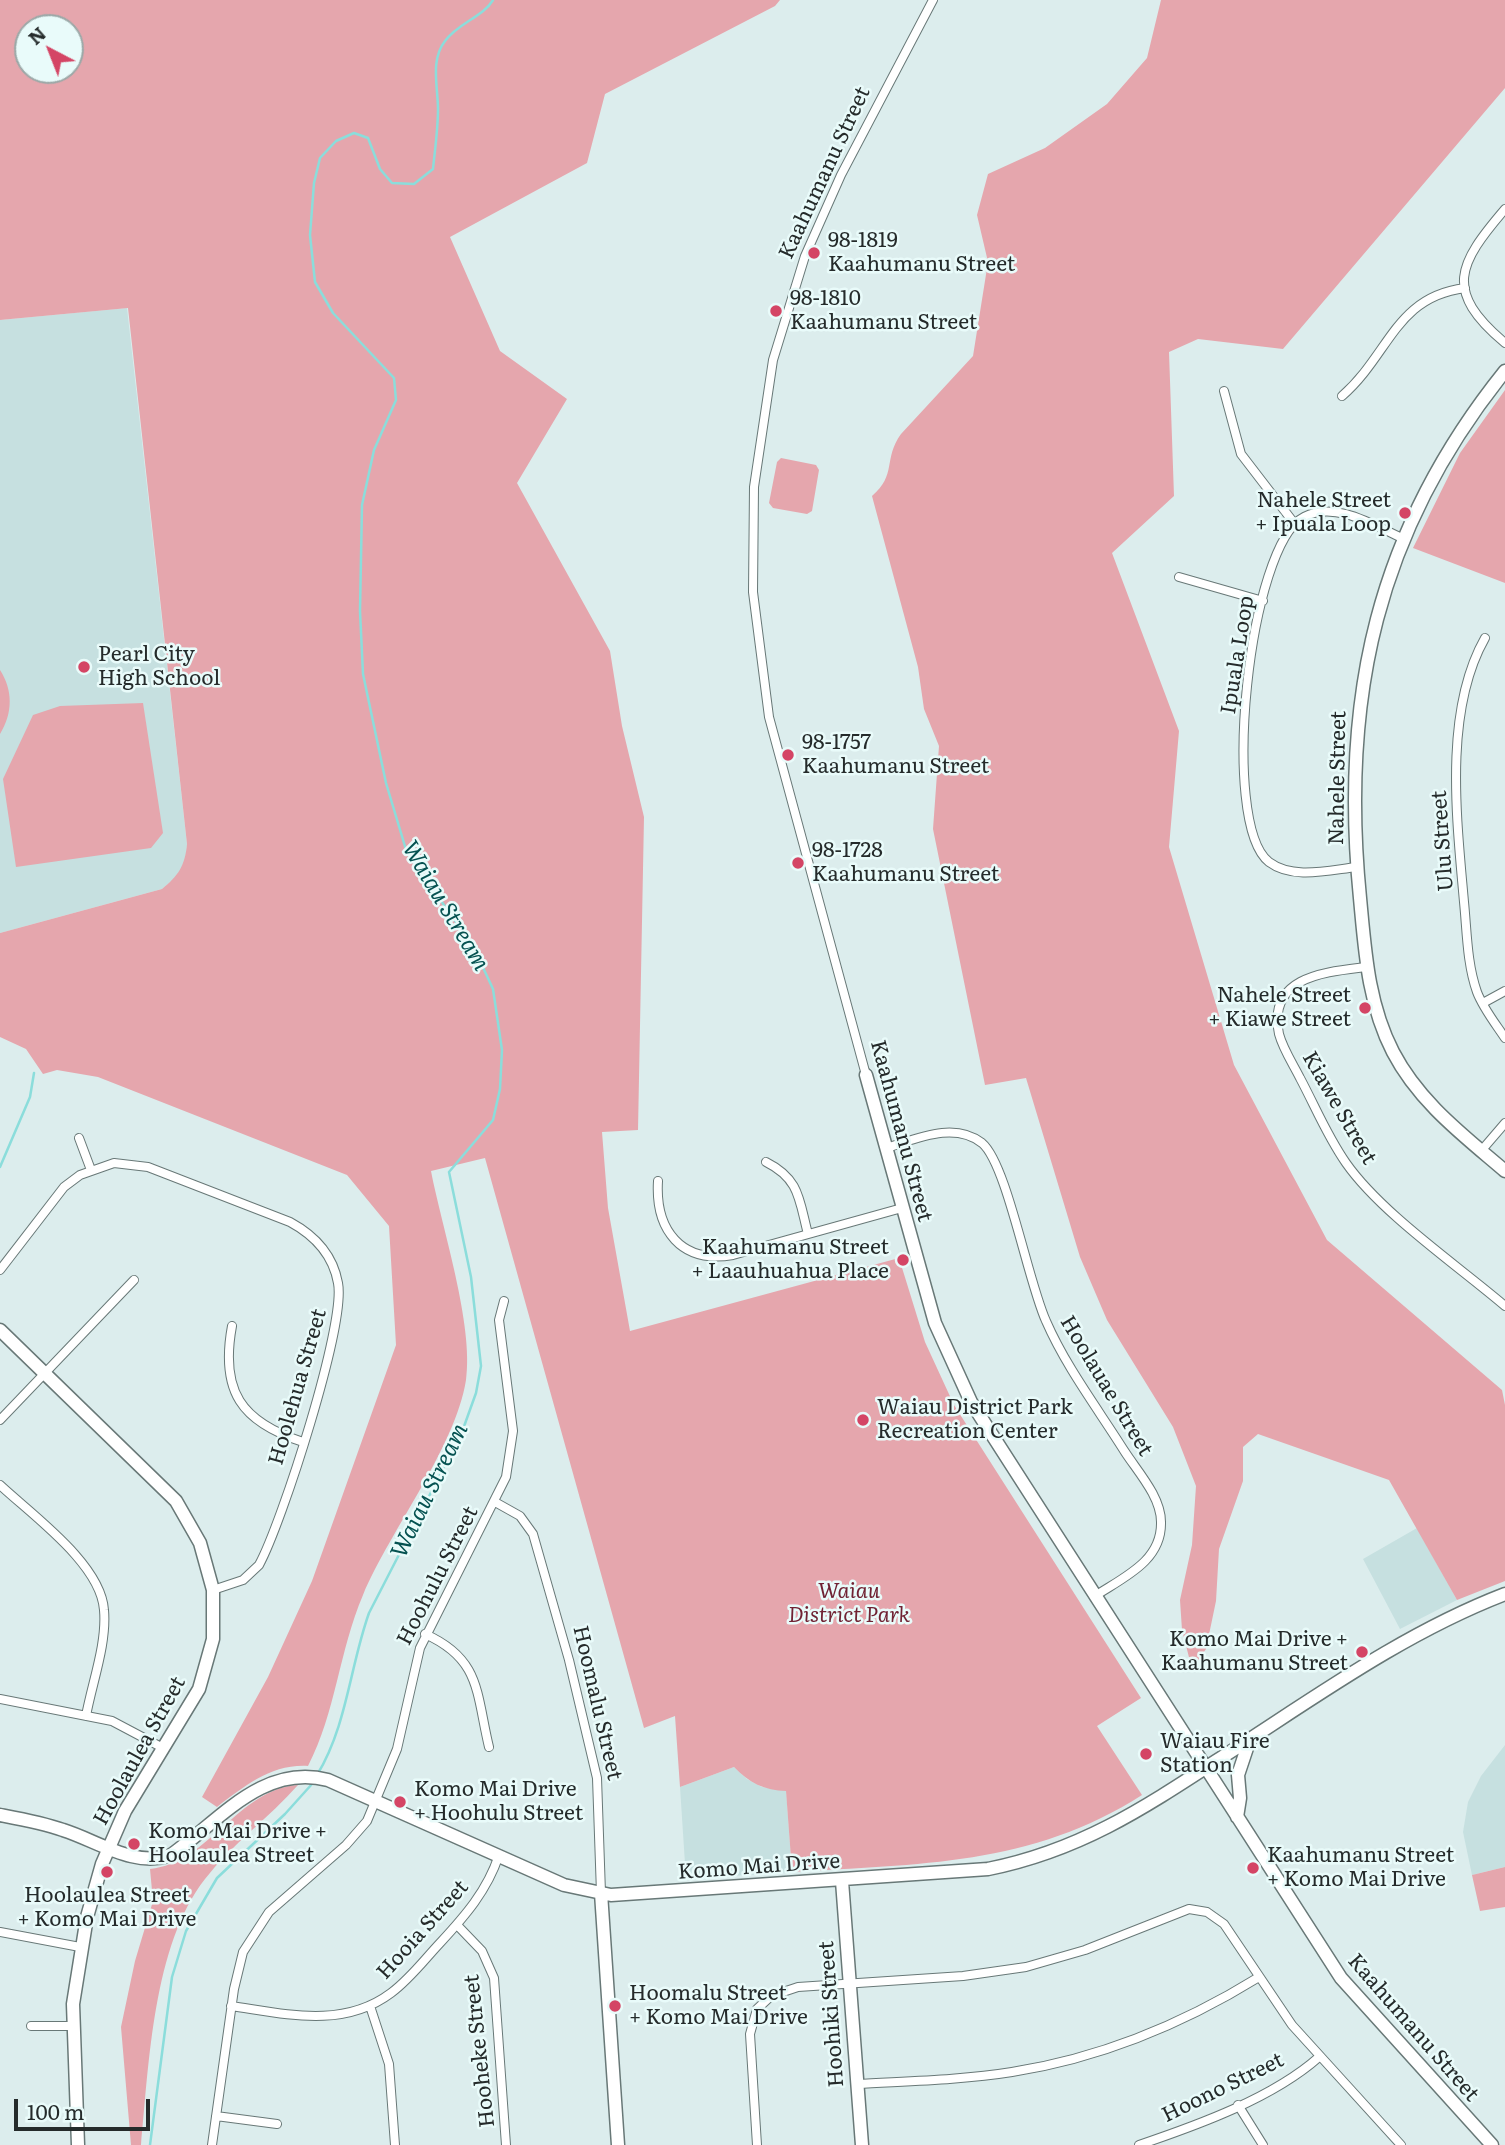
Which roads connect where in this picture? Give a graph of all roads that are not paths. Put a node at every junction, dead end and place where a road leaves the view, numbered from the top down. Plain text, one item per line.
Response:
1 (933, 0) edge
2 (1505, 209) edge
3 (1465, 288) junction
4 (1505, 343) edge
5 (1505, 371) edge
6 (1224, 391) dead end
7 (1342, 396) dead end
8 (1294, 523) junction
9 (1404, 539) junction
10 (1179, 577) dead end
11 (1263, 601) junction
12 (1485, 638) dead end
13 (1357, 867) junction
14 (1366, 967) junction
15 (1505, 991) edge
16 (1483, 1003) junction
17 (1505, 1038) edge
18 (866, 1075) joint
19 (1505, 1123) edge
20 (79, 1138) dead end
21 (886, 1148) junction
22 (1482, 1151) junction
23 (766, 1162) dead end
24 (91, 1170) junction
25 (1505, 1171) edge
26 (658, 1181) dead end
27 (902, 1208) junction
28 (808, 1234) junction
29 (0, 1270) edge
30 (134, 1280) dead end
31 (504, 1301) dead end
32 (1505, 1306) edge
33 (232, 1326) dead end
34 (0, 1330) edge
35 (45, 1373) junction
36 (0, 1420) edge
37 (303, 1442) junction
38 (0, 1485) edge
39 (495, 1502) junction
40 (213, 1590) junction
41 (1505, 1594) edge
42 (1095, 1596) junction
43 (425, 1634) junction
44 (0, 1699) edge
45 (86, 1716) junction
46 (1250, 1740) junction
47 (489, 1746) dead end
48 (163, 1748) junction
49 (1206, 1768) junction
50 (376, 1801) junction
51 (0, 1815) edge
52 (1237, 1817) junction
53 (109, 1847) junction
54 (499, 1856) junction
55 (842, 1881) junction
56 (601, 1893) junction
57 (457, 1925) junction
58 (0, 1932) edge
59 (80, 1947) junction
60 (1259, 1977) junction
61 (849, 1984) junction
62 (232, 2006) junction
63 (370, 2006) junction
64 (31, 2026) dead end
65 (72, 2026) junction
66 (1319, 2057) junction
67 (857, 2084) junction
68 (1238, 2105) junction
69 (216, 2116) junction
70 (277, 2124) dead end
71 (78, 2145) edge
72 (212, 2145) edge
73 (395, 2145) edge
74 (506, 2145) edge
75 (618, 2145) edge
76 (757, 2145) edge
77 (862, 2145) edge
78 (1139, 2145) edge
79 (1263, 2145) edge
80 (1401, 2145) edge
81 (1492, 2145) edge

1 - 18 street, Kaahumanu Street
2 - 3 street
3 - 4 street
3 - 7 street
5 - 9 street, Nahele Street
6 - 8 street
8 - 9 street
8 - 11 street, Ipuala Loop
9 - 13 street, Nahele Street
10 - 11 street
11 - 13 street, Ipuala Loop
12 - 16 street, Ulu Street
13 - 14 street, Nahele Street
14 - 22 street, Nahele Street
14 - 32 street, Kiawe Street
15 - 16 street
16 - 17 street, Ulu Street
18 - 21 street, Kaahumanu Street
19 - 22 street
20 - 24 street
21 - 27 street, Kaahumanu Street
21 - 42 street, Hoolauae Street
22 - 25 street, Nahele Street
23 - 28 street
24 - 29 street, Hoolehua Street
24 - 37 street, Hoolehua Street
26 - 28 street
27 - 28 street
27 - 42 street, Kaahumanu Street
30 - 35 street
31 - 39 street, Hoohulu Street
33 - 37 street
34 - 35 street, Hoolaulea Street
35 - 36 street
35 - 40 street, Hoolaulea Street
37 - 40 street, Hoolehua Street
38 - 45 street
39 - 43 street, Hoohulu Street
39 - 56 street, Hoomalu Street
40 - 48 street, Hoolaulea Street
41 - 46 street, Komo Mai Drive
42 - 49 street, Kaahumanu Street
43 - 47 street
43 - 50 street, Hoohulu Street
44 - 45 street
45 - 48 street
46 - 49 street, Komo Mai Drive
46 - 52 street
48 - 53 street, Hoolaulea Street
49 - 52 street, Kaahumanu Street
49 - 55 street, Komo Mai Drive
50 - 53 street, Komo Mai Drive
50 - 54 street, Komo Mai Drive
50 - 62 street, Hoohulu Street
51 - 53 street, Komo Mai Drive
52 - 81 street, Kaahumanu Street
53 - 59 street, Hoolaulea Street
54 - 56 street, Komo Mai Drive
54 - 57 street, Hooia Street
55 - 56 street, Komo Mai Drive
55 - 61 street, Hoohiki Street
56 - 75 street, Hoomalu Street
57 - 63 street, Hooia Street
57 - 74 street, Hooheke Street
58 - 59 street
59 - 65 street, Hoolaulea Street
60 - 61 street
60 - 66 street
60 - 67 street
61 - 67 street, Hoohiki Street
61 - 76 street
62 - 63 street, Hooia Street
62 - 69 street, Hoohulu Street
63 - 73 street
64 - 65 street
65 - 71 street, Hoolaulea Street
66 - 68 street, Hoono Street
66 - 80 street
67 - 77 street, Hoohiki Street
68 - 78 street, Hoono Street
68 - 79 street
69 - 70 street
69 - 72 street, Hoohulu Street

